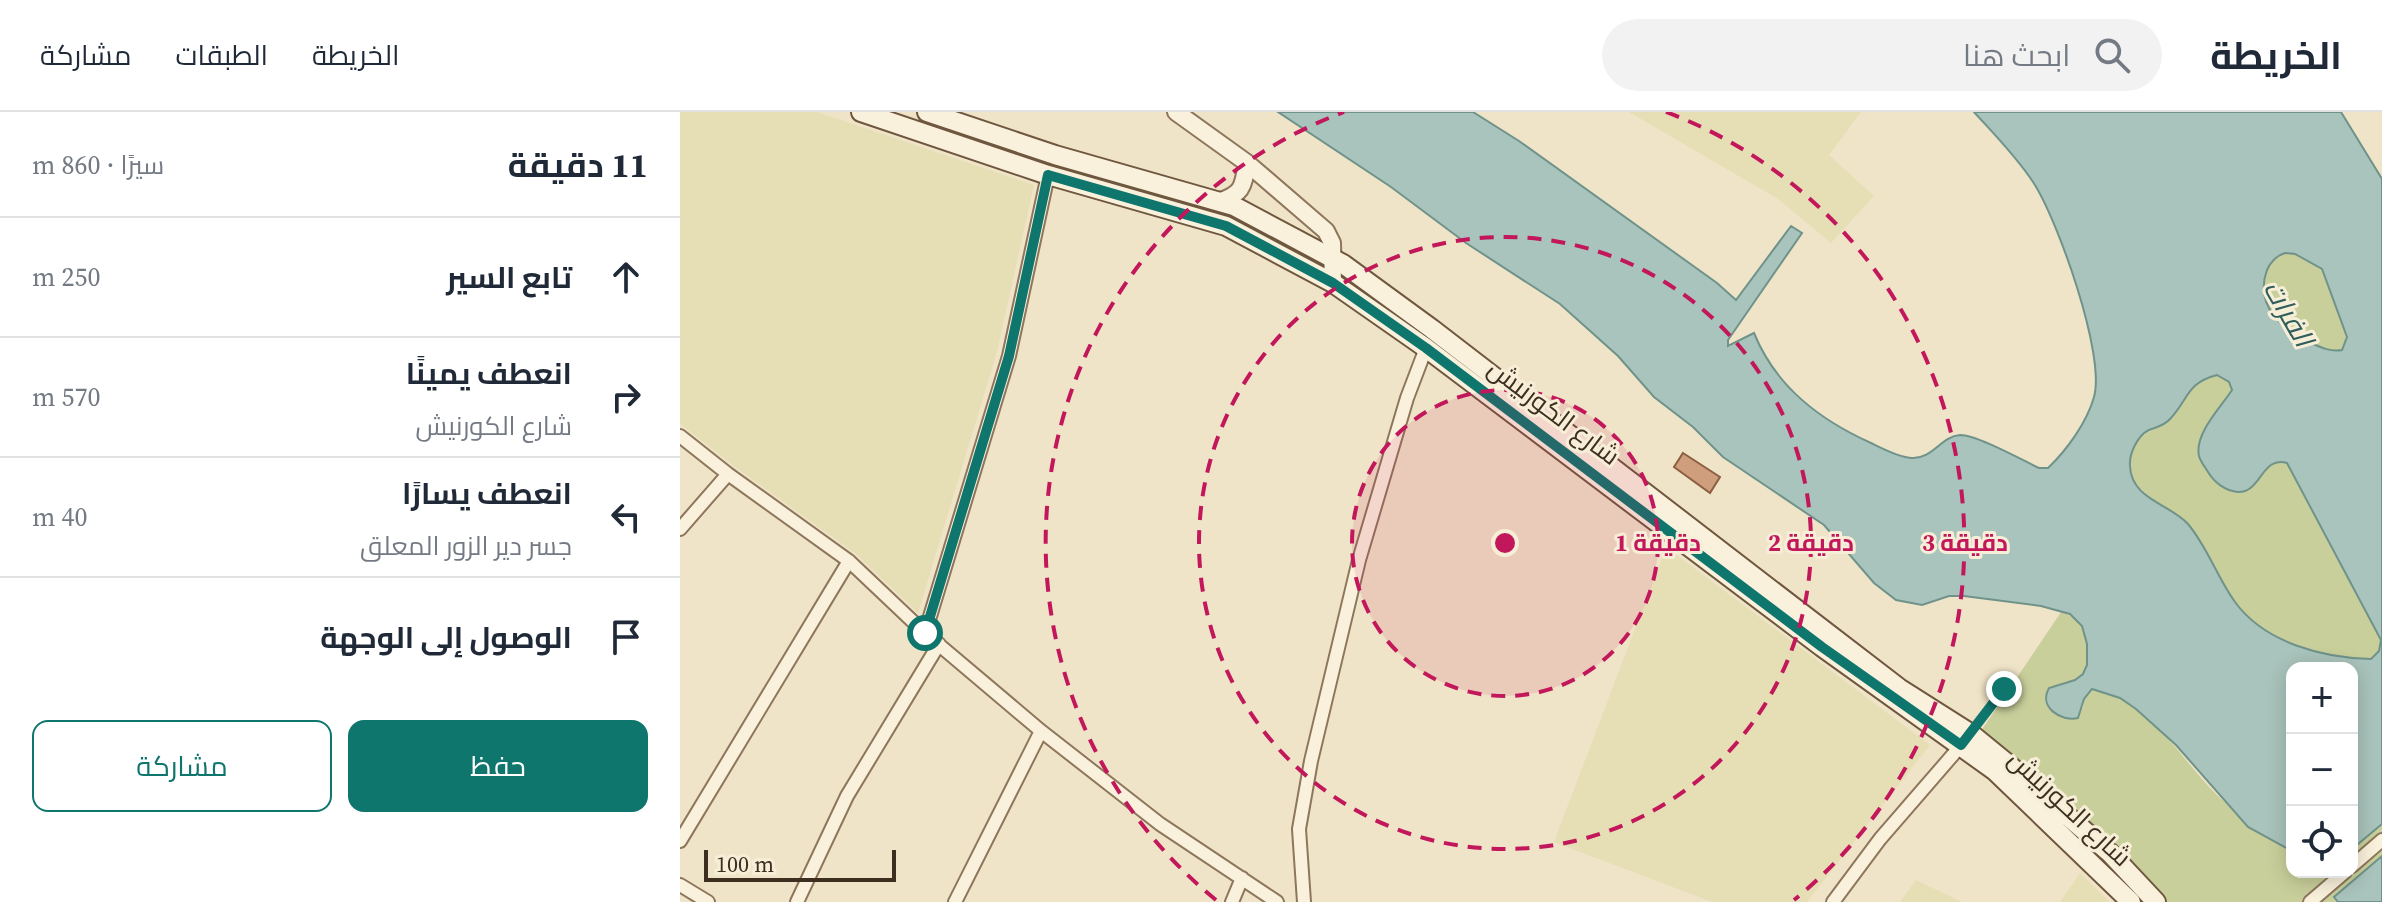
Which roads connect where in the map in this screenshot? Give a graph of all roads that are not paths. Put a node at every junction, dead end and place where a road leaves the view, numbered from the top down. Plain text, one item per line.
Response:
1 (861, 112) edge
2 (927, 112) edge
3 (1176, 112) edge
4 (1247, 163) junction
5 (1048, 175) junction
6 (1218, 202) junction
7 (1334, 259) junction
8 (1333, 283) junction
9 (1426, 348) junction
10 (680, 436) edge
11 (728, 474) junction
12 (680, 529) edge
13 (849, 561) junction
14 (925, 633) junction
15 (939, 644) junction
16 (1041, 731) junction
17 (1966, 739) junction
18 (2382, 840) edge
19 (680, 841) edge
20 (2358, 861) edge
21 (1242, 878) junction
22 (2338, 878) edge
23 (680, 885) edge
24 (708, 902) edge
25 (797, 902) edge
26 (955, 902) edge
27 (1232, 902) edge
28 (1277, 902) edge
29 (1304, 902) edge
30 (1833, 902) edge
31 (2131, 902) edge
32 (2156, 902) edge
33 (2310, 902) edge

1 - 5 main road, شارع الكورنيش
2 - 6 main road, شارع الكورنيش
3 - 4 street
4 - 6 street
4 - 7 street
5 - 8 main road, شارع الكورنيش
5 - 14 street
6 - 7 main road, شارع الكورنيش
7 - 8 street
7 - 17 main road, شارع الكورنيش
8 - 9 main road, شارع الكورنيش
9 - 17 main road, شارع الكورنيش
9 - 29 street
10 - 11 street
11 - 12 street
11 - 13 street
13 - 14 street
13 - 19 street
14 - 15 street
15 - 16 street
15 - 25 street
16 - 21 street
16 - 26 street
17 - 30 street
17 - 31 main road, شارع الكورنيش
17 - 32 main road, شارع الكورنيش
18 - 20 street
21 - 27 street
21 - 28 street
22 - 33 street
23 - 24 street

